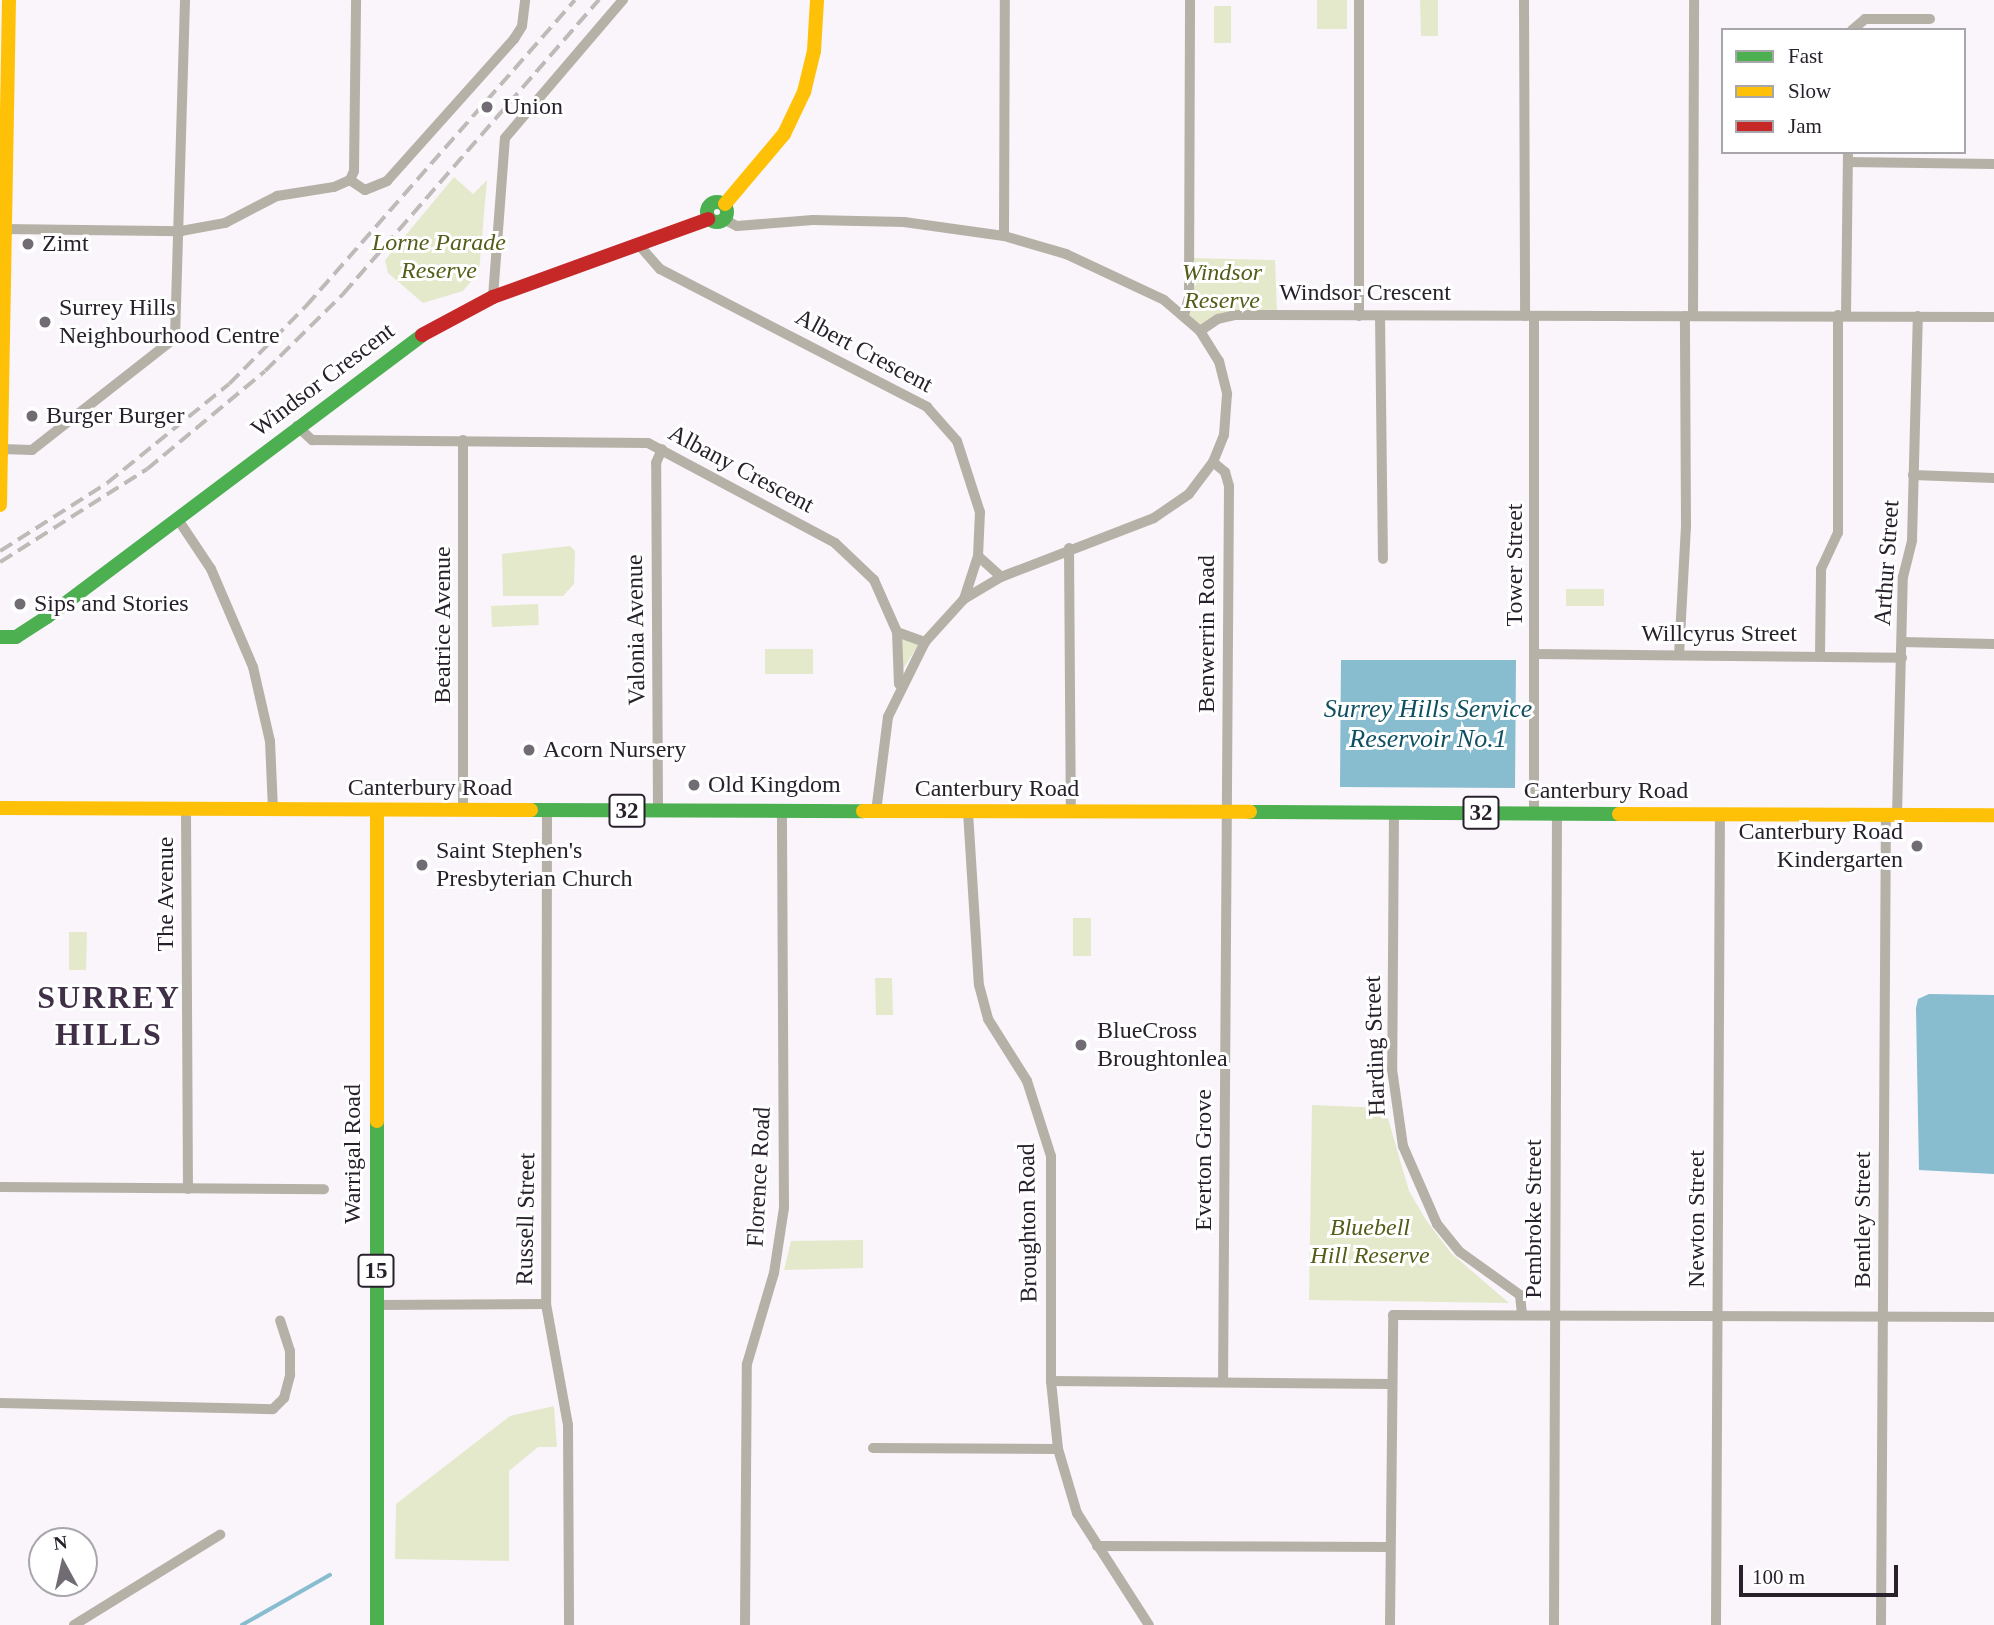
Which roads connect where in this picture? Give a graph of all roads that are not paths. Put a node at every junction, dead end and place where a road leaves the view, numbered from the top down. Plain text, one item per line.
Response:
1 (9, 0) edge
2 (185, 0) edge
3 (356, 0) edge
4 (525, 0) edge
5 (623, 0) edge
6 (817, 0) edge
7 (1005, 0) edge
8 (1190, 0) edge
9 (1359, 0) edge
10 (1524, 0) edge
11 (1694, 0) edge
12 (1930, 19) dead end
13 (1854, 28) edge
14 (1848, 157) edge
15 (1994, 164) edge
16 (350, 180) junction
17 (725, 204) junction
18 (708, 219) junction
19 (725, 219) junction
20 (5, 229) junction
21 (181, 231) junction
22 (1004, 236) junction
23 (639, 246) junction
24 (3, 247) edge
25 (493, 297) junction
26 (1184, 315) junction
27 (1842, 315) junction
28 (1359, 316) junction
29 (1380, 316) junction
30 (1530, 316) junction
31 (1689, 316) junction
32 (1918, 316) junction
33 (1994, 317) edge
34 (1200, 331) junction
35 (297, 426) junction
36 (463, 440) junction
37 (1, 442) edge
38 (662, 449) junction
39 (1213, 462) junction
40 (1913, 475) junction
41 (1994, 478) edge
42 (0, 505) edge
43 (177, 518) junction
44 (1069, 548) junction
45 (978, 556) junction
46 (1383, 559) dead end
47 (1001, 577) junction
48 (964, 599) junction
49 (897, 632) junction
50 (0, 637) edge
51 (925, 642) junction
52 (1902, 642) junction
53 (1994, 644) edge
54 (1536, 654) junction
55 (1679, 655) junction
56 (1820, 656) junction
57 (1902, 658) junction
58 (899, 687) junction
59 (0, 808) edge
60 (186, 810) junction
61 (273, 810) junction
62 (377, 810) junction
63 (463, 810) junction
64 (547, 811) junction
65 (658, 811) junction
66 (782, 811) junction
67 (876, 812) junction
68 (968, 812) junction
69 (1071, 812) junction
70 (1227, 812) junction
71 (1394, 813) junction
72 (1534, 813) junction
73 (1557, 814) junction
74 (1720, 814) junction
75 (1892, 814) junction
76 (1994, 815) edge
77 (0, 1187) edge
78 (188, 1189) junction
79 (324, 1189) dead end
80 (546, 1304) junction
81 (376, 1305) junction
82 (1718, 1314) junction
83 (1522, 1315) junction
84 (1555, 1315) junction
85 (1883, 1316) junction
86 (1994, 1317) edge
87 (280, 1321) dead end
88 (1051, 1381) junction
89 (1223, 1382) junction
90 (1391, 1384) junction
91 (0, 1403) edge
92 (873, 1448) dead end
93 (1058, 1449) junction
94 (220, 1535) dead end
95 (1097, 1546) junction
96 (1390, 1547) junction
97 (74, 1625) edge
98 (377, 1625) edge
99 (569, 1625) edge
100 (744, 1625) edge
101 (1149, 1625) edge
102 (1390, 1625) edge
103 (1554, 1625) edge
104 (1716, 1625) edge
105 (1881, 1625) edge

1 - 20 main road
2 - 21 street
3 - 16 street
4 - 16 street
5 - 25 street
6 - 17 main road
7 - 22 street
8 - 26 street
9 - 28 street
10 - 30 street, Tower Street
11 - 31 street
12 - 13 street
14 - 15 street
14 - 27 street
16 - 21 street
17 - 18 main road
17 - 19 main road
18 - 19 main road
18 - 23 main road, Windsor Crescent
19 - 22 street
20 - 21 street
20 - 24 main road
21 - 37 street
22 - 26 street
23 - 25 main road, Windsor Crescent
23 - 45 street, Albert Crescent
24 - 37 main road
25 - 35 main road, Windsor Crescent
26 - 34 street
27 - 31 street, Windsor Crescent
27 - 32 street, Windsor Crescent
27 - 56 street
28 - 29 street, Windsor Crescent
28 - 34 street, Windsor Crescent
29 - 30 street, Windsor Crescent
29 - 46 street
30 - 31 street, Windsor Crescent
30 - 54 street, Tower Street
31 - 55 street
32 - 33 street, Windsor Crescent
32 - 40 street, Arthur Street
34 - 39 street
35 - 36 street, Albany Crescent
35 - 43 main road, Windsor Crescent
36 - 38 street, Albany Crescent
36 - 63 street, Beatrice Avenue
37 - 42 main road
38 - 49 street, Albany Crescent
38 - 65 street, Valonia Avenue
39 - 44 street
39 - 70 street, Benwerrin Road
40 - 41 street
40 - 52 street, Arthur Street
43 - 50 main road, Windsor Crescent
43 - 61 street
44 - 47 street
44 - 69 street
45 - 47 street
45 - 48 street, Albert Crescent
47 - 48 street
48 - 51 street
49 - 51 street
49 - 58 street, Albany Crescent
51 - 58 street
52 - 53 street
52 - 57 street, Arthur Street
54 - 55 street, Willcyrus Street
54 - 72 street, Tower Street
55 - 56 street, Willcyrus Street
56 - 57 street, Willcyrus Street
57 - 75 street, Arthur Street
58 - 67 street
59 - 60 main road, Canterbury Road / 32
60 - 61 main road, Canterbury Road / 32
60 - 78 street, The Avenue
61 - 62 main road, Canterbury Road / 32
62 - 63 main road, Canterbury Road / 32
62 - 81 main road, Warrigal Road / 15
63 - 64 main road, Canterbury Road / 32
64 - 65 main road, Canterbury Road / 32
64 - 80 street, Russell Street
65 - 66 main road, Canterbury Road / 32
66 - 67 main road, Canterbury Road / 32
66 - 100 street, Florence Road
67 - 68 main road, Canterbury Road / 32
68 - 69 main road, Canterbury Road / 32
68 - 88 street, Broughton Road
69 - 70 main road, Canterbury Road / 32
70 - 71 main road, Canterbury Road / 32
70 - 89 street, Everton Grove
71 - 72 main road, Canterbury Road / 32
71 - 83 street, Harding Street
72 - 73 main road, Canterbury Road / 32
73 - 74 main road, Canterbury Road / 32
73 - 84 street, Pembroke Street
74 - 75 main road, Canterbury Road / 32
74 - 82 street, Newton Street
75 - 76 main road, Canterbury Road / 32
75 - 85 street, Bentley Street
77 - 78 street
78 - 79 street
80 - 81 street
80 - 99 street, Russell Street
81 - 98 main road, Warrigal Road / 15
82 - 84 street
82 - 85 street
82 - 104 street, Newton Street
83 - 84 street
83 - 90 street
84 - 103 street, Pembroke Street
85 - 86 street
85 - 105 street, Bentley Street
87 - 91 street
88 - 89 street
88 - 93 street, Broughton Road
89 - 90 street
90 - 96 street
92 - 93 street
93 - 95 street, Broughton Road
94 - 97 street
95 - 96 street
95 - 101 street, Broughton Road
96 - 102 street

